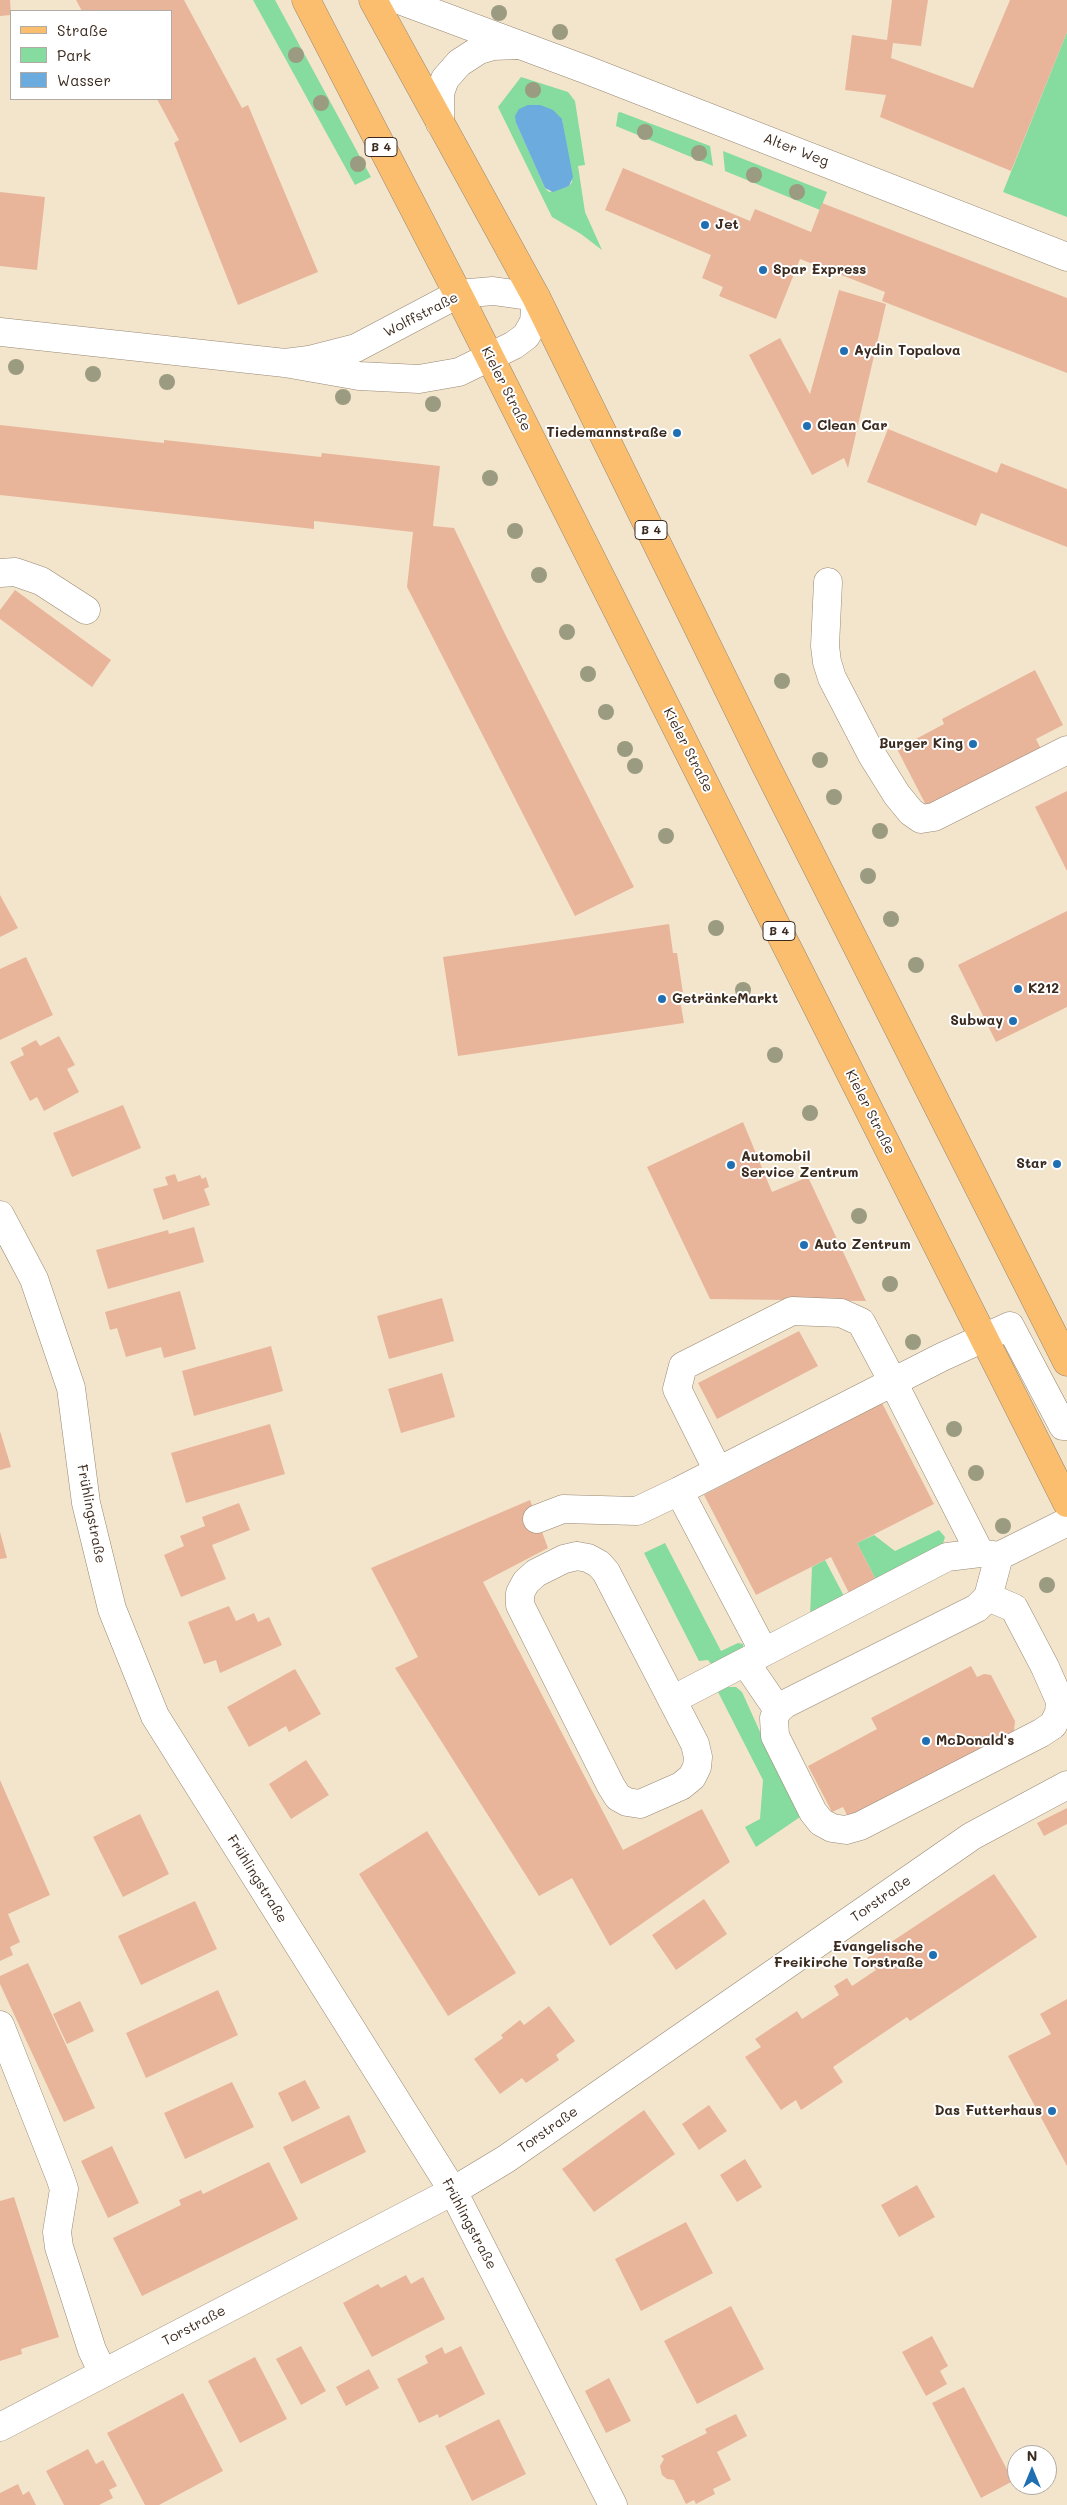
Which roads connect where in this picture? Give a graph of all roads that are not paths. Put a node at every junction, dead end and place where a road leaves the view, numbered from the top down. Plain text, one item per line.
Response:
1 (306, 0) edge
2 (373, 0) edge
3 (399, 0) edge
4 (523, 45) junction
5 (440, 124) junction
6 (1067, 257) edge
7 (458, 294) junction
8 (536, 297) junction
9 (0, 332) edge
10 (491, 358) junction
11 (285, 362) junction
12 (0, 573) edge
13 (828, 582) dead end
14 (86, 610) dead end
15 (1067, 750) edge
16 (0, 1215) edge
17 (983, 1337) junction
18 (1067, 1362) edge
19 (894, 1382) junction
20 (1067, 1426) edge
21 (718, 1471) junction
22 (679, 1491) junction
23 (1067, 1503) edge
24 (537, 1519) dead end
25 (1067, 1522) edge
26 (990, 1555) junction
27 (988, 1597) junction
28 (755, 1657) junction
29 (672, 1700) junction
30 (778, 1710) junction
31 (1067, 1786) edge
32 (0, 2025) edge
33 (452, 2191) junction
34 (103, 2373) junction
35 (0, 2427) edge
36 (613, 2505) edge

1 - 7 main road, Kieler Straße / B 4
2 - 5 main road, B 4
3 - 4 street, Alter Weg
4 - 5 street, Alter Weg
4 - 6 street, Alter Weg
5 - 8 main road, B 4
7 - 8 street, Wolffstraße
7 - 10 main road, Kieler Straße / B 4
7 - 11 street, Wolffstraße
8 - 10 street, Wolffstraße
8 - 18 main road, B 4
9 - 11 street, Wolffstraße
10 - 11 street, Wolffstraße
10 - 17 main road, Kieler Straße / B 4
12 - 14 street
13 - 15 street
16 - 33 street, Frühlingstraße
17 - 19 street
17 - 20 street
17 - 23 main road, Kieler Straße / B 4
19 - 21 street
19 - 21 street
19 - 26 street
21 - 22 street
22 - 24 street
22 - 28 street
25 - 26 street
26 - 27 street
26 - 28 street
27 - 30 street
27 - 30 street
28 - 29 street
28 - 30 street
29 - 29 street
31 - 33 street, Torstraße
32 - 34 street
33 - 34 street, Torstraße
33 - 36 street, Frühlingstraße
34 - 35 street, Torstraße

